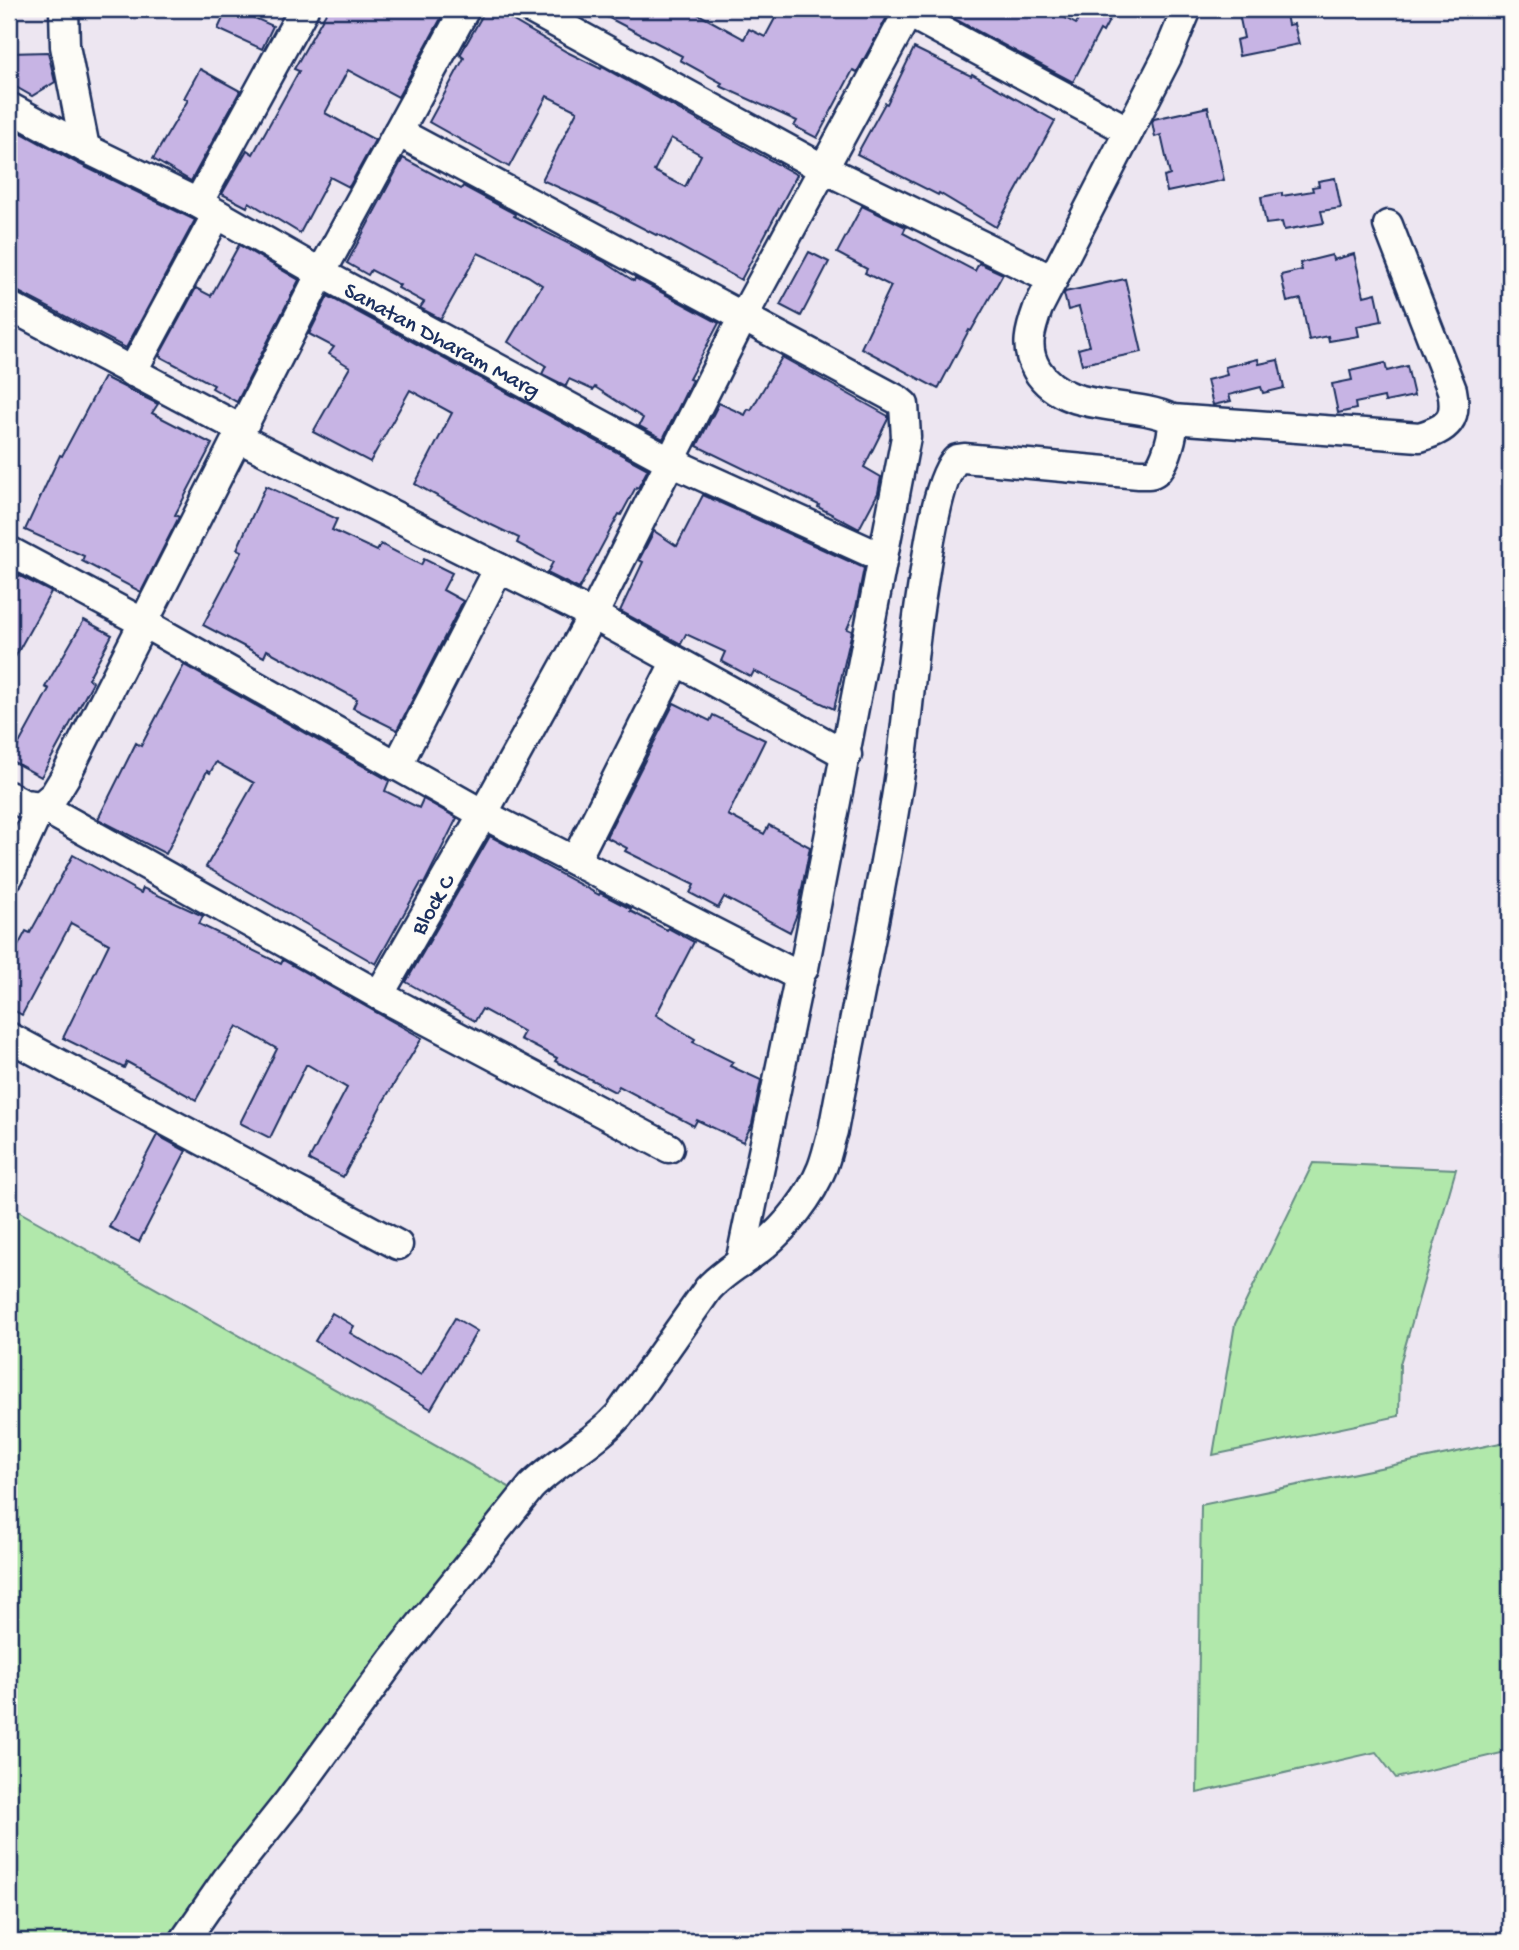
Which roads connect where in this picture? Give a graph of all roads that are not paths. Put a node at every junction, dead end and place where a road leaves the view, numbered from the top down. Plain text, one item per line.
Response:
1 (64, 9) edge
2 (304, 9) edge
3 (465, 9) edge
4 (531, 9) edge
5 (1187, 9) edge
6 (906, 10) edge
7 (9, 107) edge
8 (1129, 131) junction
9 (398, 132) junction
10 (85, 149) junction
11 (822, 168) junction
12 (207, 209) junction
13 (1388, 225) dead end
14 (321, 273) junction
15 (1052, 280) junction
16 (9, 306) edge
17 (743, 317) junction
18 (132, 372) junction
19 (1172, 419) junction
20 (239, 433) junction
21 (671, 462) junction
22 (9, 551) edge
23 (883, 558) junction
24 (499, 568) junction
25 (593, 615) junction
26 (142, 622) junction
27 (676, 661) junction
28 (847, 755) junction
29 (397, 766) junction
30 (9, 796) edge
31 (41, 806) junction
32 (483, 814) junction
33 (575, 861) junction
34 (9, 876) edge
35 (800, 974) junction
36 (379, 995) junction
37 (9, 1037) edge
38 (669, 1148) dead end
39 (398, 1245) dead end
40 (740, 1263) junction
41 (184, 1941) edge

1 - 10 street
2 - 12 street
3 - 9 street
4 - 11 street
5 - 8 street
6 - 8 street
6 - 11 street, Block C
7 - 10 street, Sanatan Dharam Marg
8 - 15 street
9 - 14 street
9 - 17 street
10 - 12 street, Sanatan Dharam Marg
11 - 15 street
11 - 17 street, Block C
12 - 14 street, Sanatan Dharam Marg
12 - 18 street
13 - 19 street
14 - 20 street
14 - 21 street, Sanatan Dharam Marg
15 - 19 street
16 - 18 street
17 - 21 street, Block C
17 - 23 street
18 - 20 street
19 - 40 street
20 - 24 street
20 - 26 street
21 - 23 street, Sanatan Dharam Marg
21 - 25 street, Block C
22 - 26 street
23 - 28 street
24 - 25 street
24 - 29 street
25 - 27 street
25 - 32 street, Block C
26 - 29 street
26 - 31 street
27 - 28 street
27 - 33 street
28 - 35 street
29 - 32 street
30 - 31 street
31 - 34 street
31 - 36 street
32 - 33 street
32 - 36 street, Block C
33 - 35 street
35 - 40 street
36 - 38 street
37 - 39 street
40 - 41 street

